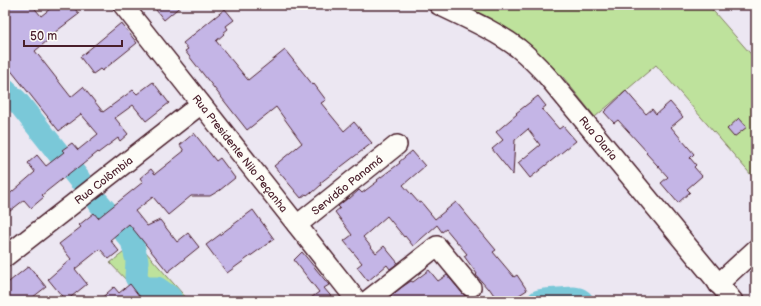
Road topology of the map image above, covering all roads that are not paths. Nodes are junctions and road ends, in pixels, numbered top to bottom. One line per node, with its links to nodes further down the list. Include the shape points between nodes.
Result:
1 (123, 5): 3 (street, Rua Presidente Nilo Peçanha)
2 (438, 5): 8 (street, Rua Olaria, via 501,37 534,63)
3 (202, 104): 5 (street, Rua Presidente Nilo Peçanha); 7 (street, Rua Colômbia)
4 (397, 145): 5 (street, Servidão Panamá)
5 (297, 225): 10 (street, Rua Presidente Nilo Peçanha)
6 (756, 249): 8 (street)
7 (5, 256)
8 (718, 284): 12 (street, Rua Olaria)
9 (471, 287): 11 (street, via 437,246)
10 (357, 301)
11 (367, 301)
12 (733, 301)

